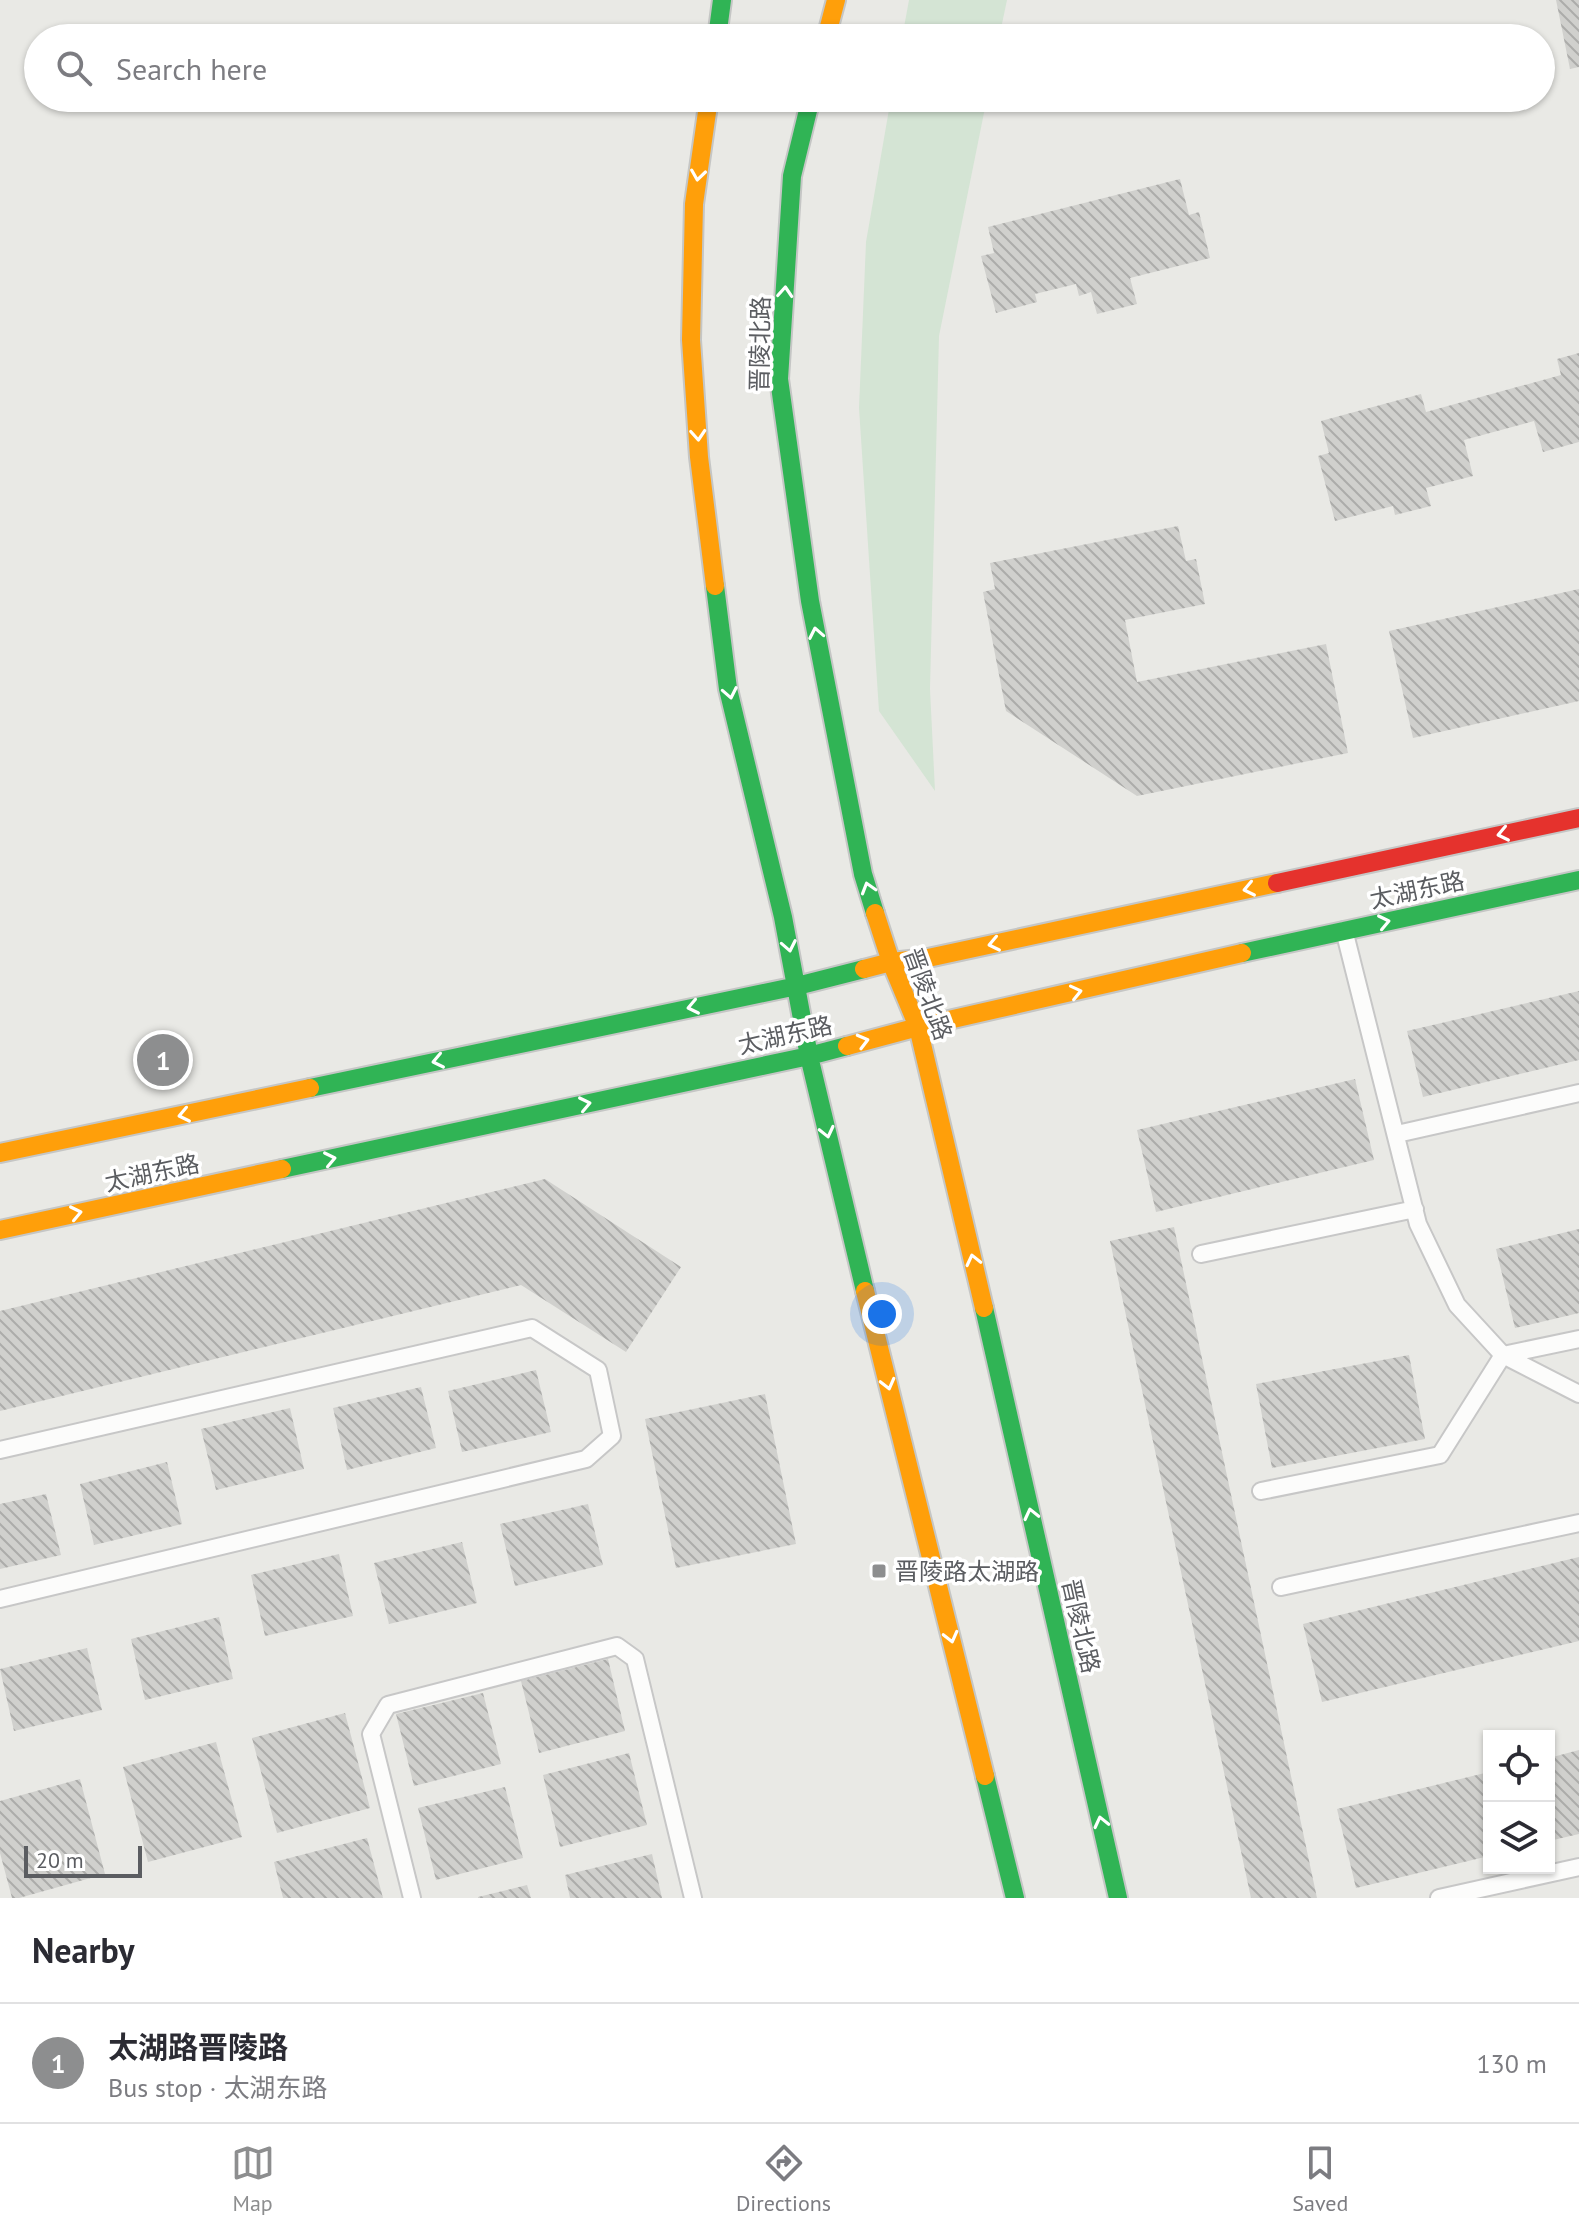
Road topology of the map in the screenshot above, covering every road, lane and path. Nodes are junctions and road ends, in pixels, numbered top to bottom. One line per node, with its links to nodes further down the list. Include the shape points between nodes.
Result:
1 (722, 0): 3 (main road)
2 (836, 0): 4 (main road)
3 (719, 24)
4 (830, 24)
5 (707, 112): 11 (main road, one-way to 11, via 694,204 691,340 699,457 728,689)
6 (808, 112): 10 (main road, 晋陵北路, one-way to 6, via 863,874 810,601 779,379 792,176)
7 (1579, 818): 10 (main road, 太湖东路, one-way to 10)
8 (1579, 880): 9 (main road, 太湖东路, one-way to 8)
9 (1344, 930): 12 (main road, 太湖东路, one-way to 9); 15 (lane)
10 (891, 962): 11 (main road, 太湖东路); 12 (main road, 晋陵北路)
11 (797, 986): 13 (main road); 16 (main road, 太湖东路, one-way to 16)
12 (918, 1027): 13 (main road, 太湖东路, one-way to 12); 32 (main road, 晋陵北路, one-way to 12)
13 (809, 1056): 18 (main road, 太湖东路, one-way to 13); 31 (main road, one-way to 31)
14 (1579, 1093): 15 (lane)
15 (1397, 1134): 17 (lane)
16 (0, 1153)
17 (1415, 1209): 19 (lane); 21 (lane, via 1457,1305)
18 (0, 1230)
19 (1201, 1254)
20 (1579, 1339): 21 (lane)
21 (1503, 1355): 22 (lane); 24 (lane, via 1440,1455)
22 (1579, 1394)
23 (0, 1450): 27 (lane, via 532,1328 598,1370 612,1436 586,1459)
24 (1261, 1491)
25 (1579, 1523): 26 (lane)
26 (1281, 1587)
27 (0, 1599)
28 (1579, 1867): 33 (lane)
29 (412, 1898): 30 (lane, via 371,1734 388,1705 617,1646 635,1659)
30 (693, 1898)
31 (1015, 1898)
32 (1118, 1898)
33 (1439, 1898)

